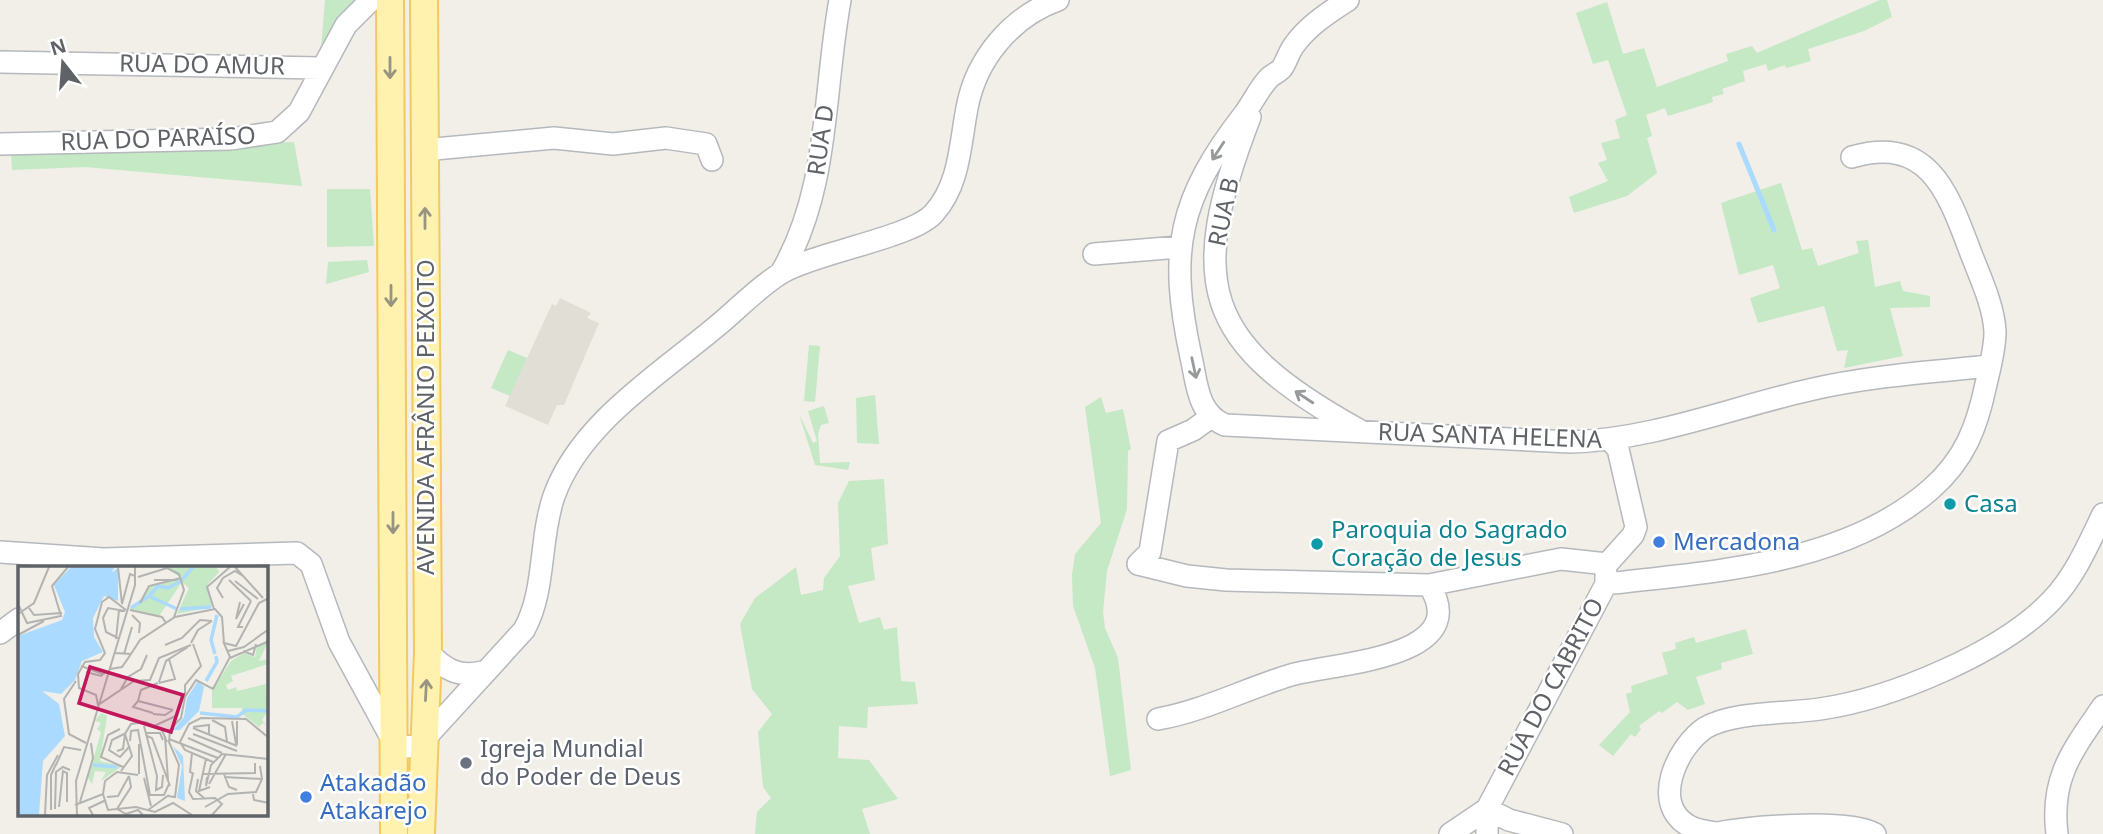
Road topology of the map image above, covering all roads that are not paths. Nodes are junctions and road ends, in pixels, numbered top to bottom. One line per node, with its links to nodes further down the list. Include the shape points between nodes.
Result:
1 (370, 0): 8 (street, RUA DO PARAÍSO, via 346,25)
2 (390, 0): 36 (main road, AVENIDA AFRÂNIO PEIXOTO, one-way to 36)
3 (424, 0): 11 (main road, AVENIDA AFRÂNIO PEIXOTO)
4 (840, 0): 18 (street, RUA D, via 815,187 802,232)
5 (1058, 0): 18 (street, via 1025,15 985,61 971,94 952,182 934,214 916,226)
6 (1348, 0): 9 (street, RUA B, via 1294,44 1281,69)
7 (0, 62): 8 (street, RUA DO AMUR)
8 (320, 68): 10 (street, RUA DO PARAÍSO, via 299,113 289,124 264,135)
9 (1258, 96): 14 (street, RUA B, one-way to 14, via 1207,167); 15 (street, RUA B)
10 (0, 144)
11 (424, 150): 13 (street, via 554,138 613,144 666,138 706,144); 31 (main road, AVENIDA AFRÂNIO PEIXOTO, one-way to 11)
12 (1852, 157): 19 (street, via 1876,150 1908,155 1933,176 1951,200 1992,314 1995,332)
13 (712, 160)
14 (1195, 195): 15 (street); 16 (street, RUA B)
15 (1222, 204): 21 (street, RUA B, one-way to 15, via 1287,387 1242,344 1230,325 1215,275 1213,244)
16 (1179, 247): 17 (street); 20 (street, RUA B, one-way to 20, via 1183,318 1202,406)
17 (1094, 254)
18 (781, 273): 32 (street, via 638,391 582,447 554,496 529,621)
19 (1990, 366): 22 (street, RUA SANTA HELENA, via 1811,389); 27 (street, via 1976,426 1962,456 1930,490 1873,527 1770,562)
20 (1211, 417): 21 (street, RUA SANTA HELENA, via 1224,425); 28 (street, via 1170,439 1165,449 1150,552 1138,564 1187,576 1282,583)
21 (1363, 432): 22 (street, RUA SANTA HELENA)
22 (1611, 441): 27 (street, RUA DO CABRITO, via 1618,449 1636,527)
23 (2103, 514): 43 (street, via 2080,560 2052,600 1978,653 1881,695 1816,710 1727,720 1699,733 1676,762 1670,794 1686,825)
24 (0, 552): 26 (street)
25 (128, 563): 26 (street); 36 (street, via 292,551 302,556 311,564 340,642)
26 (98, 564)
27 (1606, 574): 28 (street, via 1561,559); 37 (street, RUA DO CABRITO)
28 (1429, 585): 34 (street, via 1438,600 1439,615 1409,650 1294,674)
29 (18, 620): 30 (street)
30 (0, 633)
31 (428, 652): 32 (street, via 457,674); 35 (main road, AVENIDA AFRÂNIO PEIXOTO, one-way to 31)
32 (482, 672): 35 (street)
33 (2103, 706): 45 (street, via 2071,753 2057,785)
34 (1158, 719)
35 (424, 741): 36 (street, via 411,747); 39 (main road, AVENIDA AFRÂNIO PEIXOTO)
36 (394, 743): 38 (main road, AVENIDA AFRÂNIO PEIXOTO)
37 (1487, 808): 40 (street, RUA DO CABRITO); 41 (street, RUA DO CABRITO); 42 (street, via 1509,820)
38 (394, 834)
39 (421, 834)
40 (1450, 834)
41 (1487, 834)
42 (1562, 834)
43 (1713, 834): 44 (street, via 1832,825)
44 (1875, 834)
45 (2057, 834)

